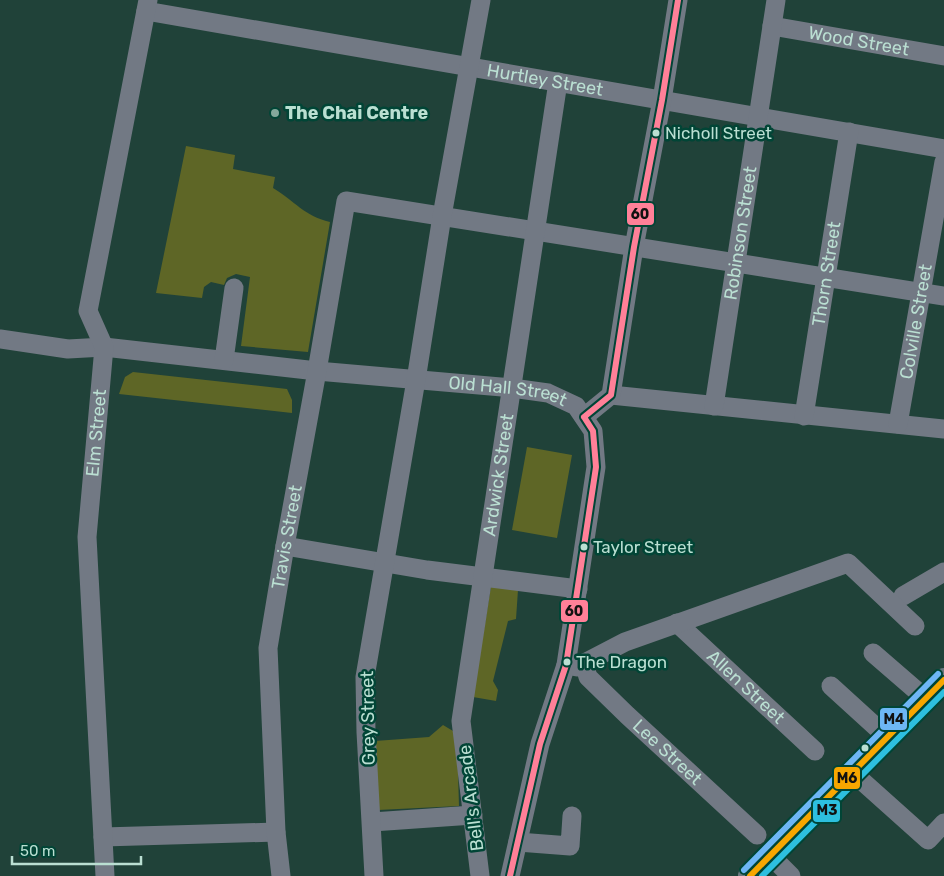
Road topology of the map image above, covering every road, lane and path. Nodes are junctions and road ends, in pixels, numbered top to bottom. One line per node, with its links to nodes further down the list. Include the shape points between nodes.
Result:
1 (481, 0): 7 (street, Grey Street)
2 (678, 0): 9 (street)
3 (776, 0): 5 (street, Robinson Street)
4 (147, 6): 7 (street, Hurtley Street); 23 (street, Elm Street, via 88,311)
5 (772, 26): 6 (street, Wood Street); 10 (street, Robinson Street)
6 (944, 56)
7 (470, 66): 8 (street, Hurtley Street); 14 (street, Grey Street)
8 (558, 82): 9 (street, Hurtley Street); 15 (street, Ardwick Street)
9 (662, 100): 10 (street, Hurtley Street); 16 (street)
10 (759, 116): 11 (street, Hurtley Street); 17 (street, Robinson Street)
11 (849, 132): 12 (street, Hurtley Street); 18 (street, Thorn Street)
12 (944, 149)
13 (944, 162): 20 (street, Colville Street)
14 (442, 216): 15 (street); 25 (street, Travis Street, via 346,201); 26 (street, Grey Street)
15 (535, 231): 16 (street); 27 (street, Ardwick Street)
16 (634, 247): 17 (street); 28 (street)
17 (736, 263): 18 (street); 29 (street, Robinson Street)
18 (826, 277): 20 (street); 30 (street, Thorn Street)
19 (234, 288): 24 (street)
20 (921, 293): 21 (street); 32 (street, Colville Street)
21 (944, 296)
22 (0, 339): 23 (street, Old Hall Street, via 68,348)
23 (104, 347): 24 (street, Old Hall Street); 57 (street, Elm Street, via 87,537)
24 (224, 360): 25 (street, Old Hall Street)
25 (317, 371): 26 (street, Old Hall Street); 34 (street, Travis Street)
26 (416, 380): 27 (street, Old Hall Street); 35 (street, Grey Street)
27 (512, 388): 31 (street, Old Hall Street, via 548,393 576,406); 37 (street, Ardwick Street)
28 (611, 395): 29 (street); 31 (street)
29 (714, 406): 30 (street)
30 (804, 416): 32 (street)
31 (584, 417): 38 (street, Old Hall Street, via 592,431 596,467)
32 (898, 424): 33 (street)
33 (944, 430)
34 (285, 546): 35 (street); 55 (street, Travis Street, via 268,648)
35 (384, 562): 37 (street); 53 (street, Grey Street, via 365,677)
36 (944, 572): 39 (street)
37 (483, 577): 38 (street); 47 (street, Ardwick Street)
38 (578, 589): 43 (street, Old Hall Street)
39 (903, 596)
40 (677, 624): 41 (street, via 848,563); 43 (street); 49 (street, Allen Street)
41 (915, 626)
42 (873, 654): 46 (street)
43 (575, 664): 56 (street, Lee Street); 58 (street, Old Hall Street, via 540,744)
44 (944, 680): 46 (main road)
45 (831, 686): 48 (street)
46 (926, 698): 48 (main road)
47 (461, 721): 51 (street, Bell's Arcade)
48 (887, 737): 50 (main road)
49 (815, 750)
50 (852, 772): 54 (street, via 928,840); 59 (main road)
51 (473, 815): 53 (street); 63 (street, Bell's Arcade)
52 (572, 816): 58 (street, via 570,846)
53 (372, 822): 62 (street, Grey Street)
54 (944, 823)
55 (276, 832): 57 (street); 61 (street, Travis Street)
56 (757, 835)
57 (103, 837): 60 (street, Elm Street)
58 (518, 842): 64 (street, Old Hall Street)
59 (770, 855): 65 (main road); 66 (street)
60 (105, 876)
61 (280, 876)
62 (374, 876)
63 (480, 876)
64 (510, 876)
65 (750, 876)
66 (792, 876)

